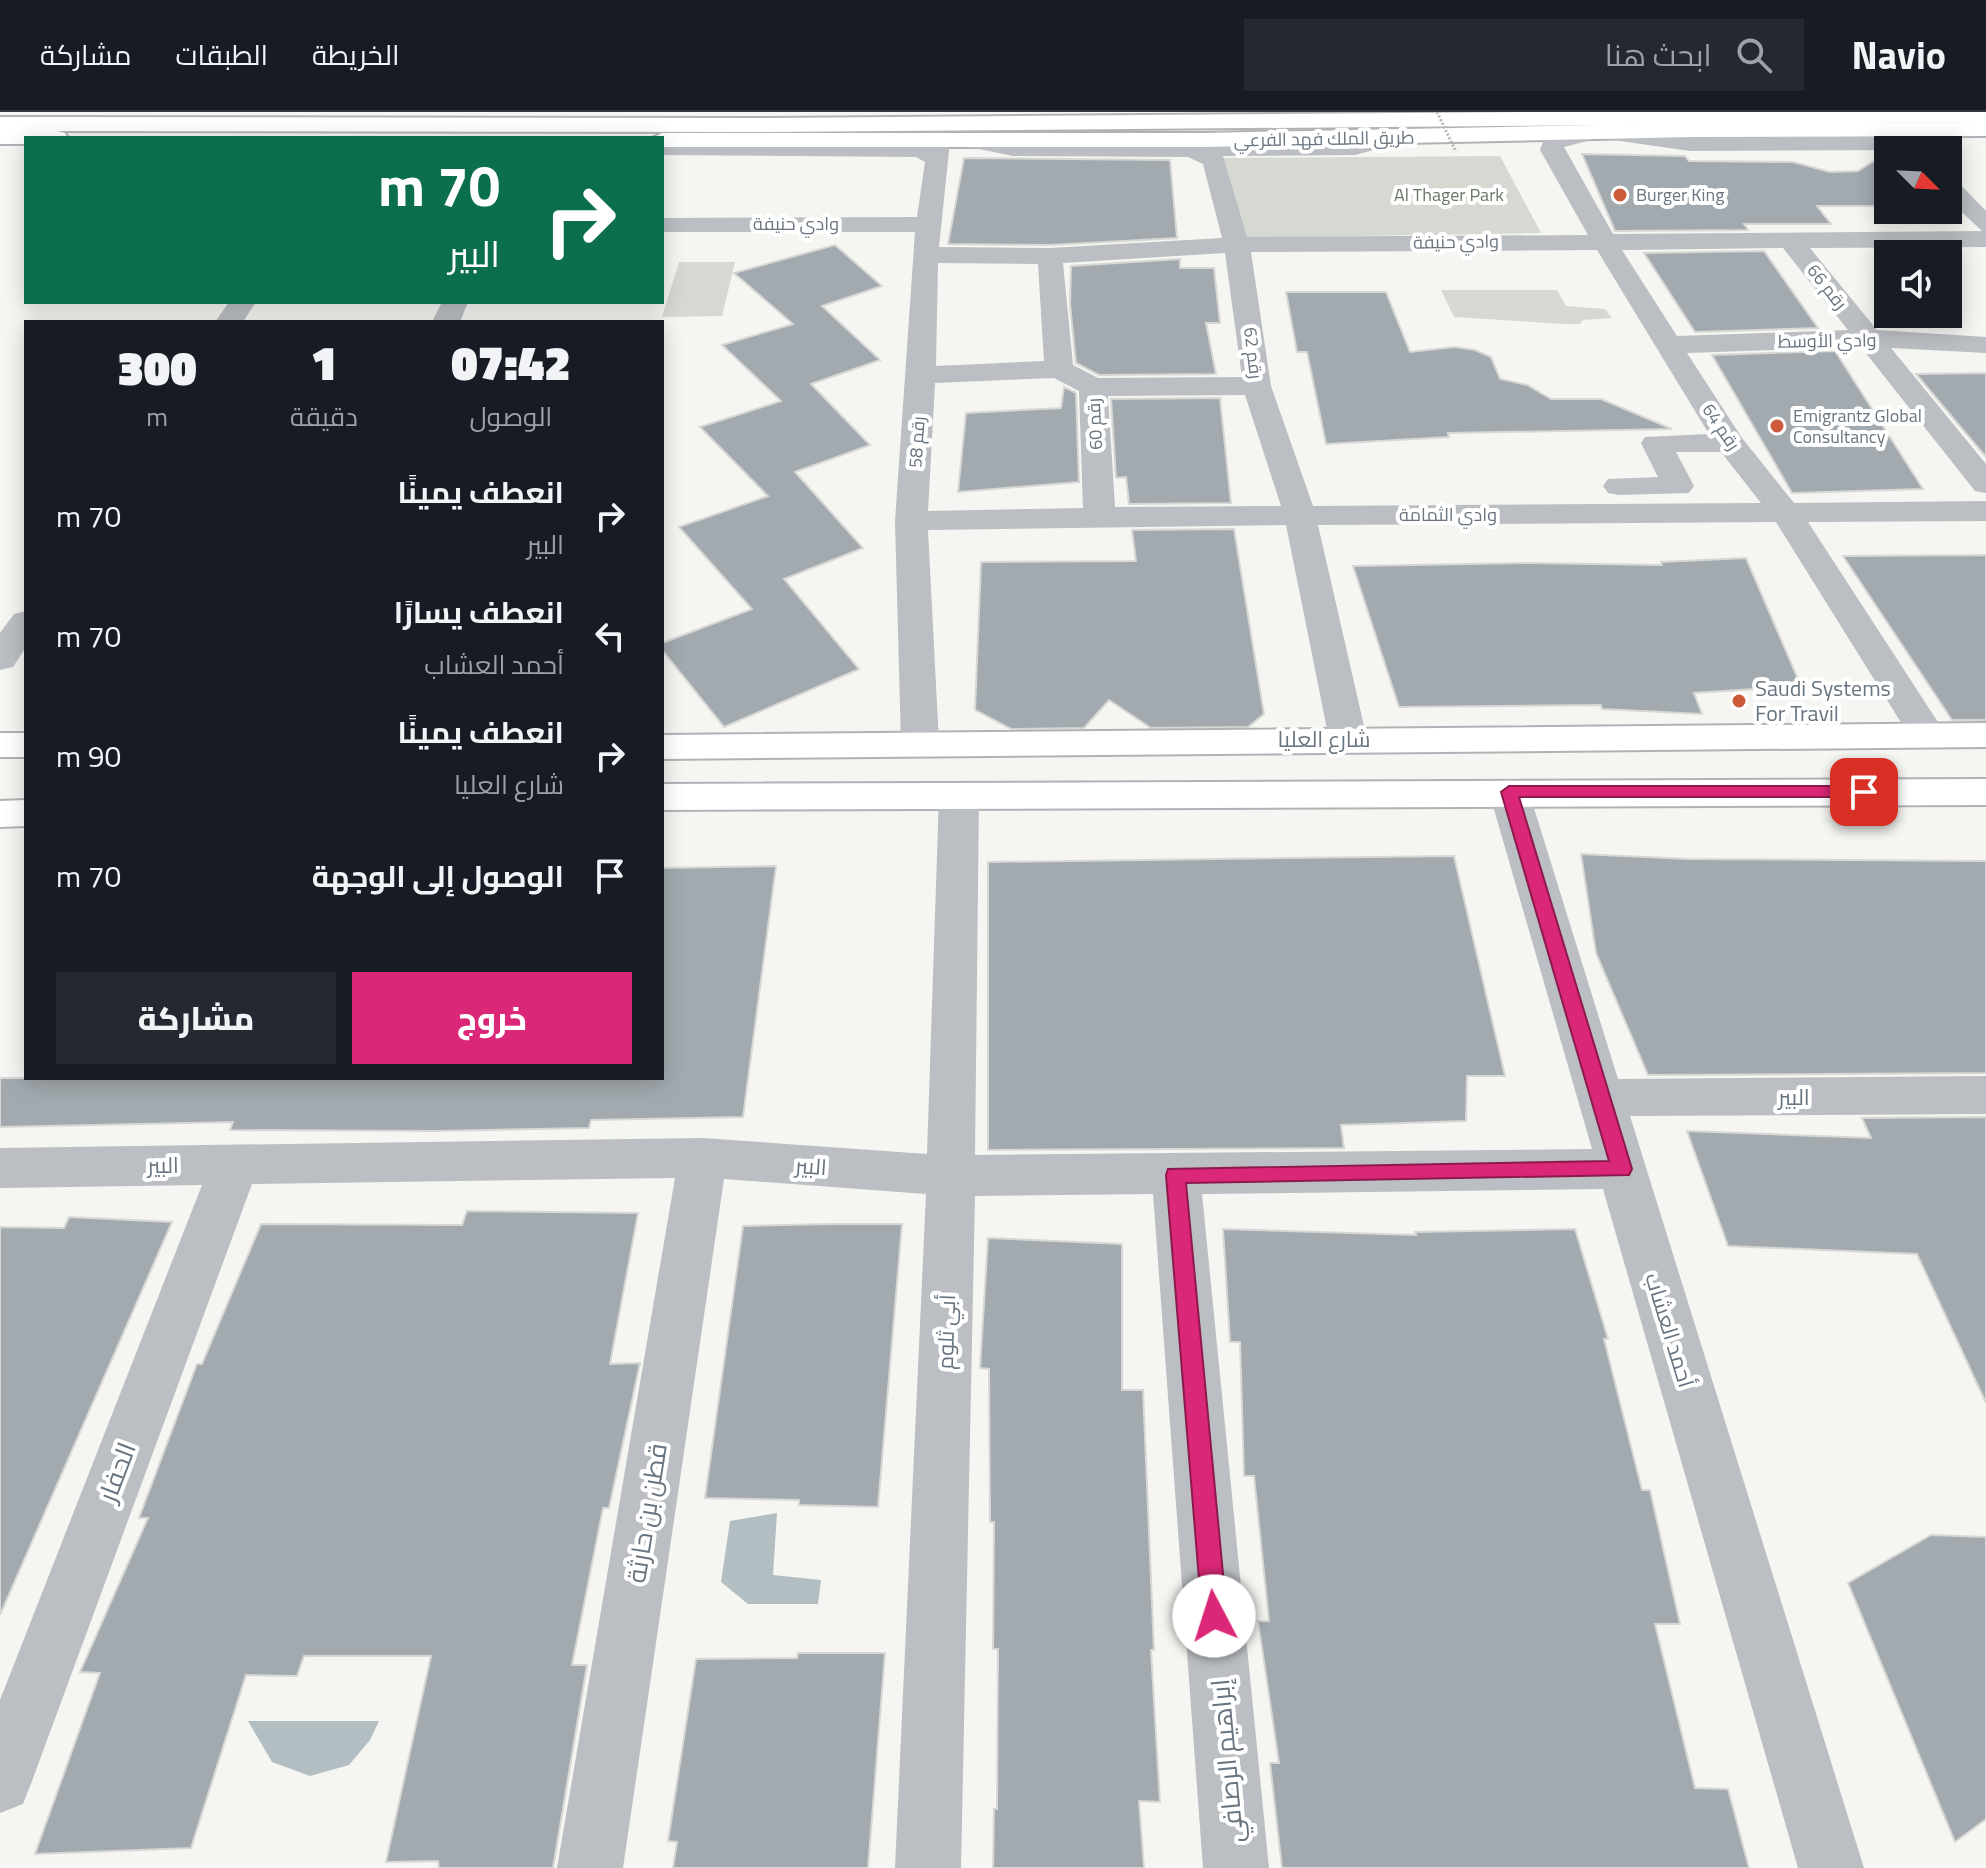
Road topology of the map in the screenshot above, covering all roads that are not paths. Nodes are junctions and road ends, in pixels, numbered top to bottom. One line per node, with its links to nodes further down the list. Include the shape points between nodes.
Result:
1 (1986, 115): 2 (main road)
2 (1133, 123): 3 (main road); 5 (main road)
3 (0, 124)
4 (1986, 129): 9 (main road)
5 (1693, 130): 6 (main road, طريق الملك فهد الفرعي); 7 (main road, طريق الملك فهد الفرعي)
6 (1863, 130): 8 (street)
7 (1599, 134): 10 (main road, طريق الملك فهد الفرعي); 16 (street, via 1690,144); 26 (street, رقم 64, via 1553,142 1552,150)
8 (1883, 136)
9 (1946, 136)
10 (1392, 138): 14 (main road, طريق الملك فهد الفرعي); 19 (street, via 1366,147 1206,150)
11 (24, 139): 12 (main road)
12 (0, 140): 15 (main road)
13 (664, 140): 18 (main road, طريق الملك فهد الفرعي)
14 (972, 141): 18 (main road, طريق الملك فهد الفرعي); 19 (street, via 1013,149 1192,150)
15 (24, 142)
16 (1874, 143)
17 (664, 148): 18 (street)
18 (938, 150): 21 (street, رقم 58)
19 (1214, 160): 29 (street, رقم 62)
20 (1962, 200): 23 (street)
21 (931, 224): 22 (street, وادي حنيفة); 27 (street, رقم 58)
22 (664, 225)
23 (1986, 225)
24 (1789, 239): 25 (street, وادي حنيفة); 26 (street, وادي حنيفة); 33 (street, رقم 66)
25 (1986, 239)
26 (1604, 240): 29 (street, وادي حنيفة); 30 (street, رقم 64)
27 (925, 255): 28 (street, وادي حنيفة); 37 (street, رقم 58)
28 (1050, 256): 29 (street, وادي حنيفة); 36 (street)
29 (1239, 258): 32 (street); 38 (street, رقم 62)
30 (1619, 266): 31 (street); 34 (street, رقم 64)
31 (1494, 268)
32 (1274, 271)
33 (1866, 338): 34 (street, وادي الأوسط); 35 (street, وادي الأوسط); 41 (street, رقم 66)
34 (1668, 345): 40 (street, رقم 64)
35 (1986, 345)
36 (1059, 369): 37 (street); 39 (street, رقم 60)
37 (921, 375): 46 (street, رقم 58)
38 (1257, 386): 39 (street); 42 (street, رقم 62)
39 (1093, 387): 45 (street, رقم 60)
40 (1730, 443): 42 (street, via 1656,443 1678,486); 44 (street, رقم 64)
41 (1986, 484)
42 (1294, 502): 44 (street, وادي الثمامة); 45 (street, وادي الثمامة); 51 (street, رقم 62)
43 (1986, 511): 44 (street, وادي الثمامة)
44 (1786, 513): 50 (street, رقم 64)
45 (1099, 517): 46 (street, وادي الثمامة)
46 (911, 521): 52 (street, رقم 58)
47 (24, 624): 48 (street)
48 (0, 659)
49 (1986, 735): 50 (main road, شارع العليا)
50 (1928, 736): 51 (main road, شارع العليا)
51 (1348, 739): 52 (main road, شارع العليا)
52 (920, 743): 55 (main road, شارع العليا)
53 (0, 745): 54 (main road)
54 (24, 745)
55 (664, 747)
56 (1509, 792): 57 (main road); 58 (main road); 63 (street, أحمد العشاب)
57 (1986, 792)
58 (959, 796): 59 (main road); 69 (street, أبي ثلوم)
59 (664, 797)
60 (24, 813): 61 (main road)
61 (0, 814)
62 (1986, 1095): 63 (street, البير)
63 (1601, 1098): 67 (street, أحمد العشاب)
64 (703, 1158): 65 (street, البير); 69 (street, البير); 71 (street, قطن بن حارثة)
65 (235, 1164): 66 (street, البير); 70 (street, الحفار)
66 (0, 1168)
67 (1622, 1169): 68 (street, البير); 74 (street, أحمد العشاب)
68 (1176, 1175): 69 (street, البير); 73 (street, إبراهيم الرصافي)
69 (951, 1176): 72 (street, أبي ثلوم)
70 (0, 1781)
71 (590, 1868)
72 (928, 1868)
73 (1236, 1868)
74 (1831, 1868)

